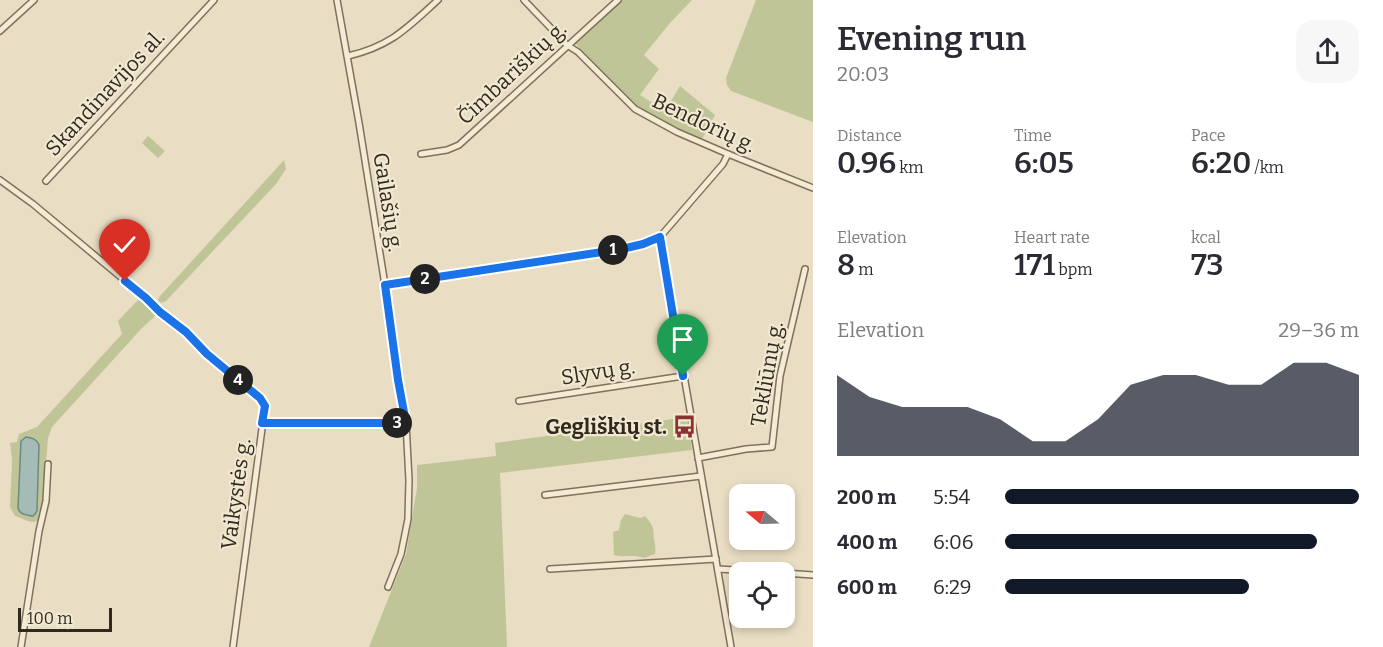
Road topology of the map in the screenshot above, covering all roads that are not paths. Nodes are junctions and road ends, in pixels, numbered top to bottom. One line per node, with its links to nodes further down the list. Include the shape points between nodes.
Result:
1 (34, 0): 7 (street)
2 (214, 0): 13 (street, Skandinavijos al.)
3 (337, 0): 9 (street, Gailašių g.)
4 (438, 0): 9 (street, via 390,41)
5 (524, 0): 8 (street, Bendorių g.)
6 (618, 0): 8 (street, Čimbariškių g.)
7 (0, 31)
8 (567, 45): 10 (street, Čimbariškių g., via 459,144); 11 (street, Bendorių g., via 635,109)
9 (348, 56): 17 (street, Gailašių g.)
10 (421, 154)
11 (728, 154): 14 (street, Bendorių g.); 15 (street)
12 (0, 180): 20 (street, Vaikystės g., via 146,298 260,398 265,406)
13 (46, 181)
14 (813, 188)
15 (660, 237): 17 (street, via 622,249); 18 (street)
16 (805, 269): 22 (street, Tekliūnų g., via 780,376 772,447)
17 (385, 285): 21 (street, Gailašių g.)
18 (683, 376): 19 (street, Slyvų g.); 22 (street)
19 (519, 401)
20 (262, 423): 21 (street); 34 (street, Vaikystės g.)
21 (406, 423): 32 (street, Gailašių g., via 408,519)
22 (698, 458): 24 (street)
23 (48, 464): 33 (street, via 46,501)
24 (701, 476): 25 (street); 26 (street)
25 (545, 495)
26 (716, 559): 27 (street); 28 (street)
27 (550, 569)
28 (718, 569): 29 (street); 35 (street)
29 (729, 570)
30 (795, 574): 31 (street)
31 (813, 575)
32 (388, 587)
33 (21, 647)
34 (233, 647)
35 (731, 647)

